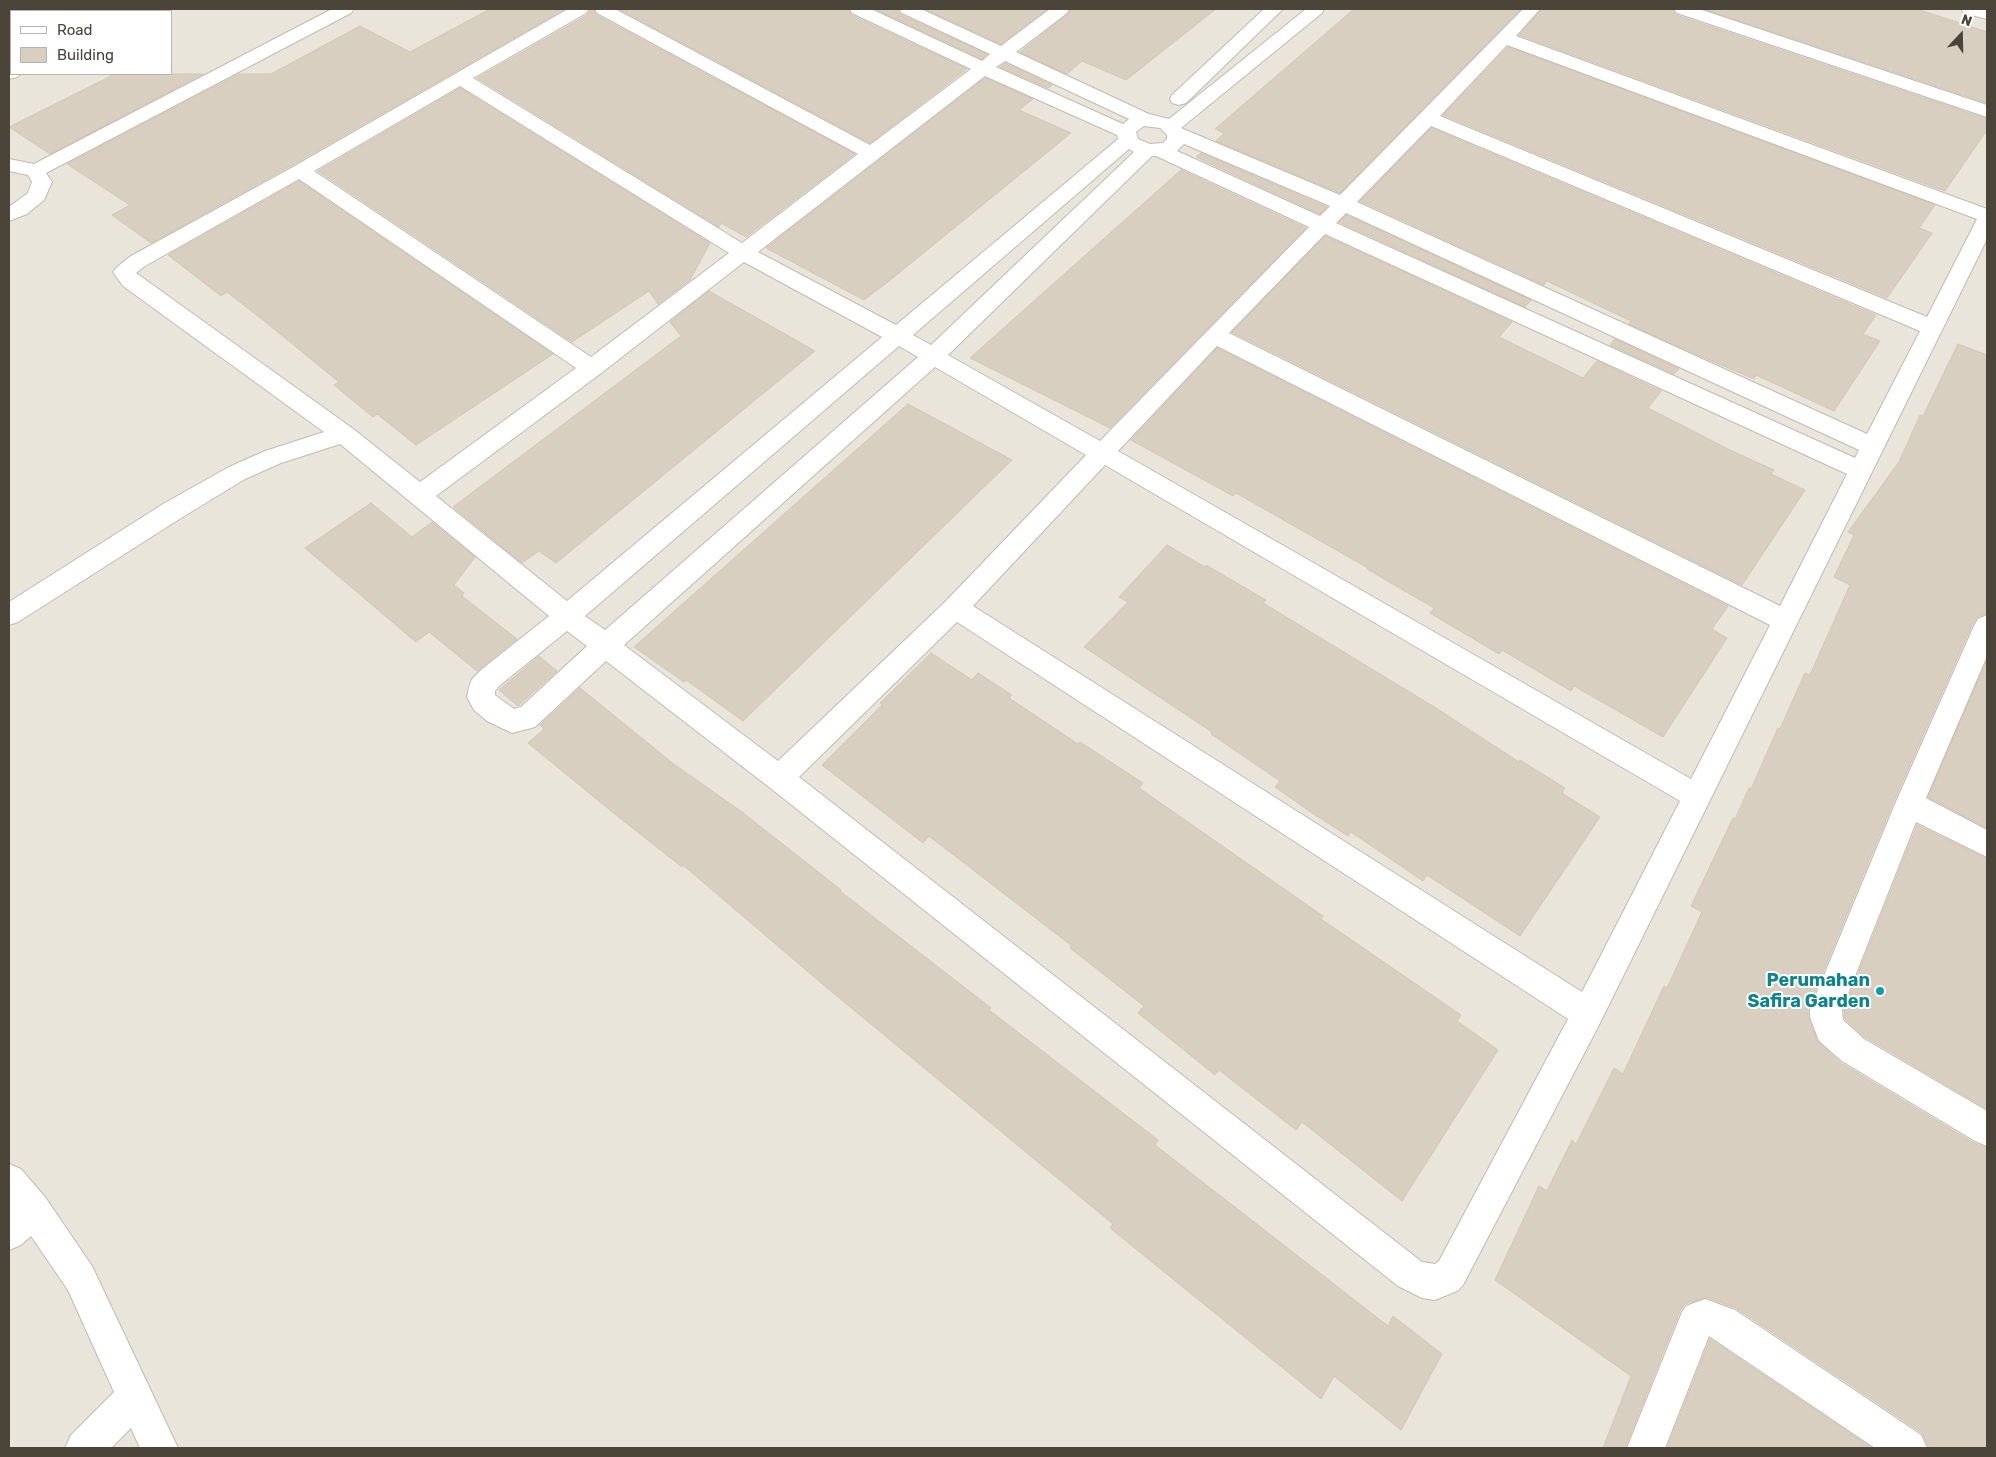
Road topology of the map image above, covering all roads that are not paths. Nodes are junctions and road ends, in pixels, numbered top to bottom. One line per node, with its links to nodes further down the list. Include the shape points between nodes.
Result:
1 (345, 9): 23 (street)
2 (580, 9): 16 (street)
3 (603, 9): 21 (street)
4 (908, 9): 14 (street)
5 (1061, 9): 14 (street)
6 (1274, 9): 19 (street)
7 (1316, 9): 19 (street)
8 (1532, 9): 13 (street)
9 (1683, 9): 17 (street)
10 (1970, 9): 12 (street)
11 (867, 10): 15 (street)
12 (1987, 14)
13 (1504, 38): 18 (street); 27 (street)
14 (1004, 52): 15 (street); 19 (street)
15 (983, 68): 20 (street); 21 (street)
16 (460, 78): 24 (street); 29 (street)
17 (1987, 111)
18 (1428, 118): 25 (street); 30 (street)
19 (1163, 125): 20 (street, via 1133,124); 20 (street, via 1178,138 1174,144); 25 (street)
20 (1140, 143): 28 (street); 31 (street); 33 (street)
21 (870, 153): 29 (street)
22 (9, 165): 23 (street)
23 (36, 171): 26 (street, via 42,182 37,196)
24 (300, 171): 34 (street); 35 (street, via 124,272 130,281)
25 (1344, 204): 28 (street); 36 (street)
26 (9, 215)
27 (1987, 217): 30 (street)
28 (1324, 224): 32 (street); 38 (street)
29 (742, 252): 31 (street); 34 (street)
30 (1932, 328): 36 (street)
31 (896, 335): 33 (street); 42 (street)
32 (1214, 335): 37 (street); 43 (street)
33 (932, 357): 37 (street); 45 (street)
34 (592, 368): 39 (street)
35 (344, 434): 39 (street); 41 (street, via 236,473)
36 (1873, 446): 38 (street)
37 (1102, 453): 40 (street); 47 (street)
38 (1861, 471): 43 (street)
39 (420, 495): 42 (street)
40 (955, 608): 46 (street); 50 (street)
41 (9, 615)
42 (567, 616): 45 (street); 45 (street, via 485,683 481,697 488,707 512,720 525,719)
43 (1786, 621): 47 (street)
44 (1987, 626): 48 (street)
45 (606, 646): 46 (street)
46 (778, 778): 50 (street, via 1402,1268 1422,1280 1435,1282 1445,1279 1451,1272)
47 (1698, 798): 50 (street)
48 (1909, 804): 49 (street); 51 (street, via 1826,1009 1826,1017 1830,1030 1853,1050)
49 (1987, 844)
50 (1588, 1014)
51 (1987, 1129)
52 (9, 1181): 53 (street)
53 (21, 1221): 54 (street, via 80,1278)
54 (136, 1397): 55 (street); 56 (street)
55 (84, 1448)
56 (159, 1448)
57 (1646, 1448): 58 (street, via 1694,1325 1705,1317 1722,1323)
58 (1908, 1448)

